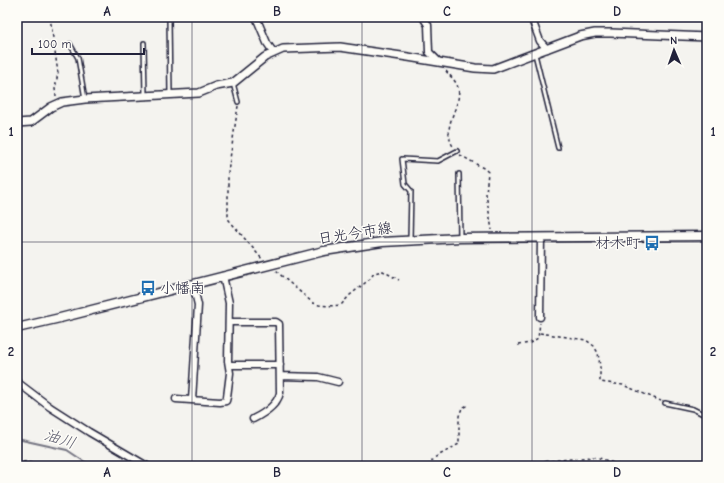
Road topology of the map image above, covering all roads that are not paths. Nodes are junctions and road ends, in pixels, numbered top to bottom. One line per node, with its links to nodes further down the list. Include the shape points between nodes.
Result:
1 (169, 17): 13 (lane)
2 (256, 17): 9 (street)
3 (423, 17): 11 (street, via 428,25 430,52)
4 (532, 17): 8 (street, via 540,41)
5 (707, 37): 8 (street, via 595,33)
6 (144, 43): 14 (lane)
7 (70, 44): 15 (lane, via 78,58)
8 (547, 49): 10 (street)
9 (274, 53): 11 (street, via 283,48 340,47); 12 (street, via 265,57)
10 (535, 54): 11 (street, via 493,69); 18 (lane)
11 (439, 62)
12 (233, 83): 13 (street, via 199,93); 16 (lane)
13 (170, 95): 14 (street)
14 (145, 96): 15 (street)
15 (85, 99): 17 (street, via 58,104 31,122)
16 (238, 102)
17 (17, 123)
18 (558, 148)
19 (457, 151): 24 (lane, via 438,161 402,159 405,184 411,191)
20 (459, 174): 23 (lane)
21 (707, 236): 22 (main road, 日光今市線)
22 (541, 237): 23 (main road, 日光今市線); 27 (street)
23 (460, 238): 24 (main road, 日光今市線)
24 (410, 240): 25 (main road, 日光今市線, via 331,250)
25 (223, 276): 26 (main road, 日光今市線); 28 (street, via 229,303)
26 (193, 284): 29 (main road, 日光今市線); 36 (street, via 198,305)
27 (540, 317)
28 (229, 322): 30 (street); 31 (street, via 279,324)
29 (17, 328)
30 (229, 365): 31 (street); 36 (street, via 226,401)
31 (280, 365): 32 (street)
32 (280, 376): 34 (street, via 318,377); 39 (street, via 278,399)
33 (17, 382): 40 (street, via 50,407)
34 (338, 382)
35 (176, 399): 36 (street)
36 (192, 400)
37 (665, 403): 38 (lane, via 693,409)
38 (707, 416)
39 (253, 419)
40 (147, 466)

